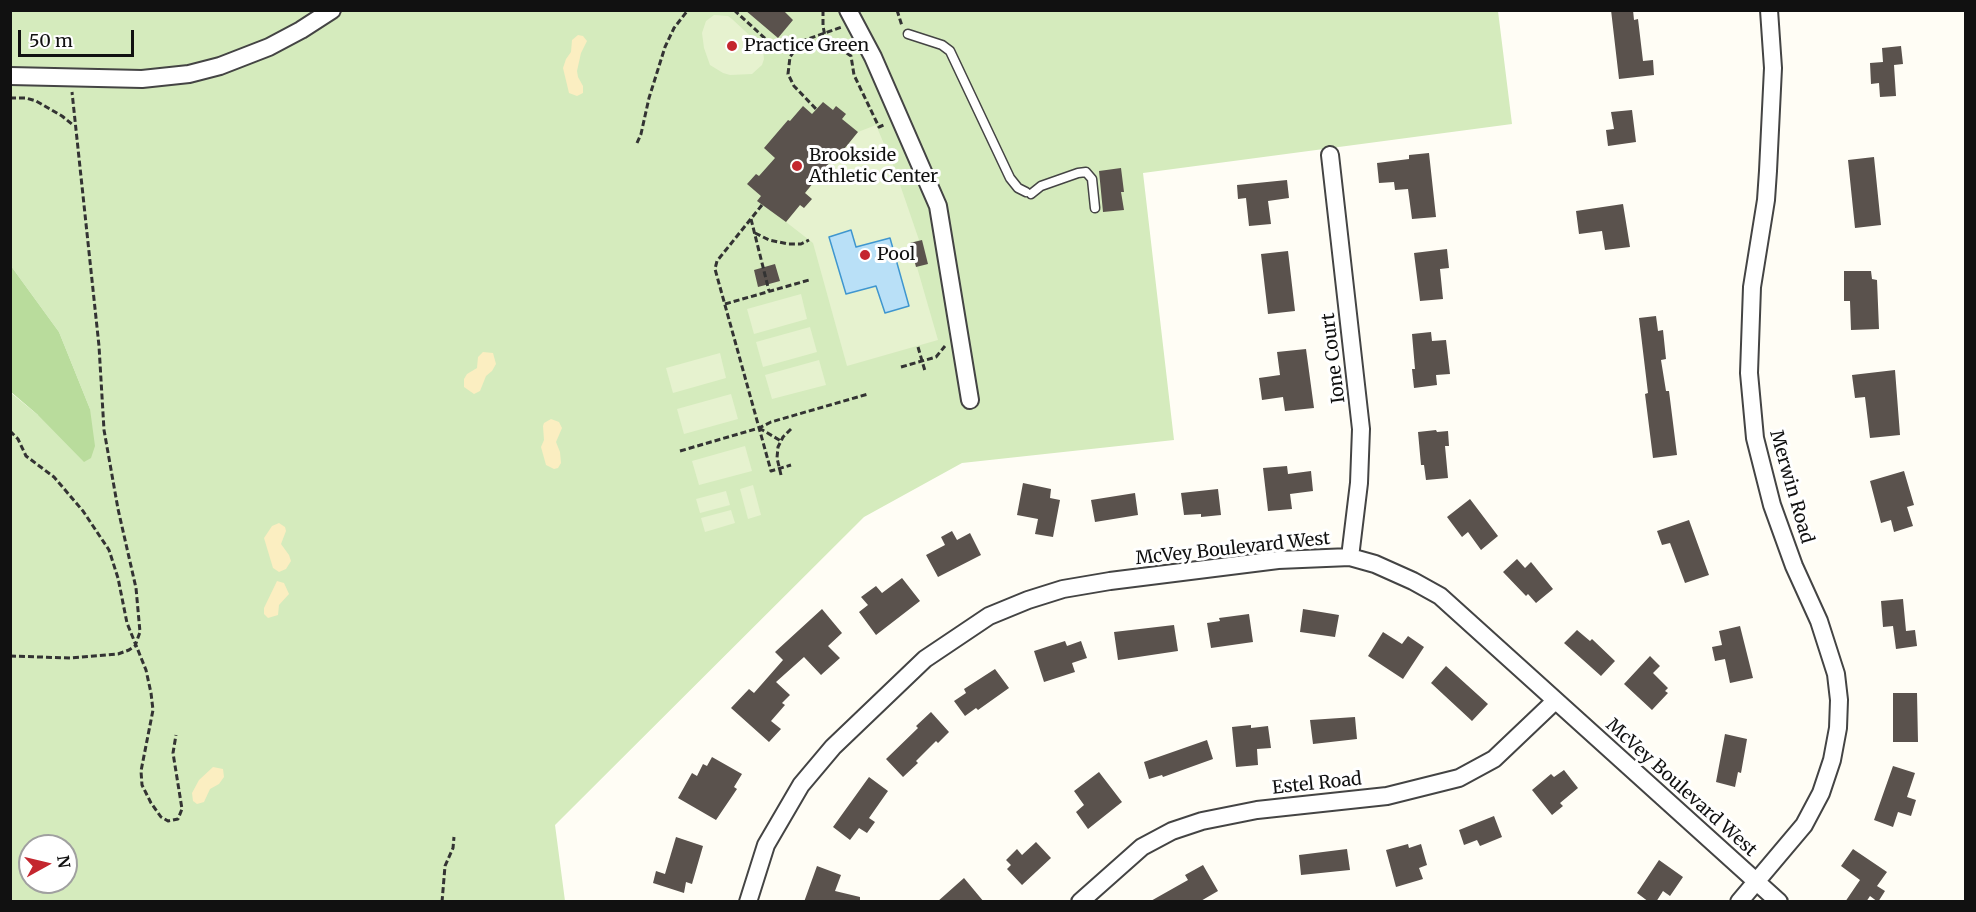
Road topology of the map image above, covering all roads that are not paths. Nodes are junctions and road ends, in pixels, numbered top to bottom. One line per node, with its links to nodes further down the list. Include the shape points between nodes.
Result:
1 (332, 10): 5 (street, via 269,47 196,73 153,79)
2 (1769, 10): 11 (street, Merwin Road, via 1773,68 1768,171 1752,286 1749,372 1755,438 1772,505 1836,674 1839,700 1832,760 1821,793 1804,825)
3 (851, 16): 8 (street, via 934,192)
4 (908, 34): 7 (lane, via 950,51 1018,188 1028,193 1086,172 1092,178)
5 (10, 76)
6 (1330, 155): 9 (street, Ione Court, via 1361,429)
7 (1095, 208)
8 (970, 400)
9 (1350, 557): 10 (street, McVey Boulevard West, via 1375,564 1440,596); 13 (street, McVey Boulevard West, via 1278,560 1110,581 1036,597 989,616 925,659 833,747 801,785 766,845)
10 (1555, 701): 11 (street, McVey Boulevard West); 12 (street, Estel Road, via 1494,759 1459,778 1387,796 1202,820 1142,847)
11 (1757, 881): 14 (street, Merwin Road); 15 (street, McVey Boulevard West)
12 (1087, 900)
13 (748, 902)
14 (1739, 902)
15 (1779, 902)

